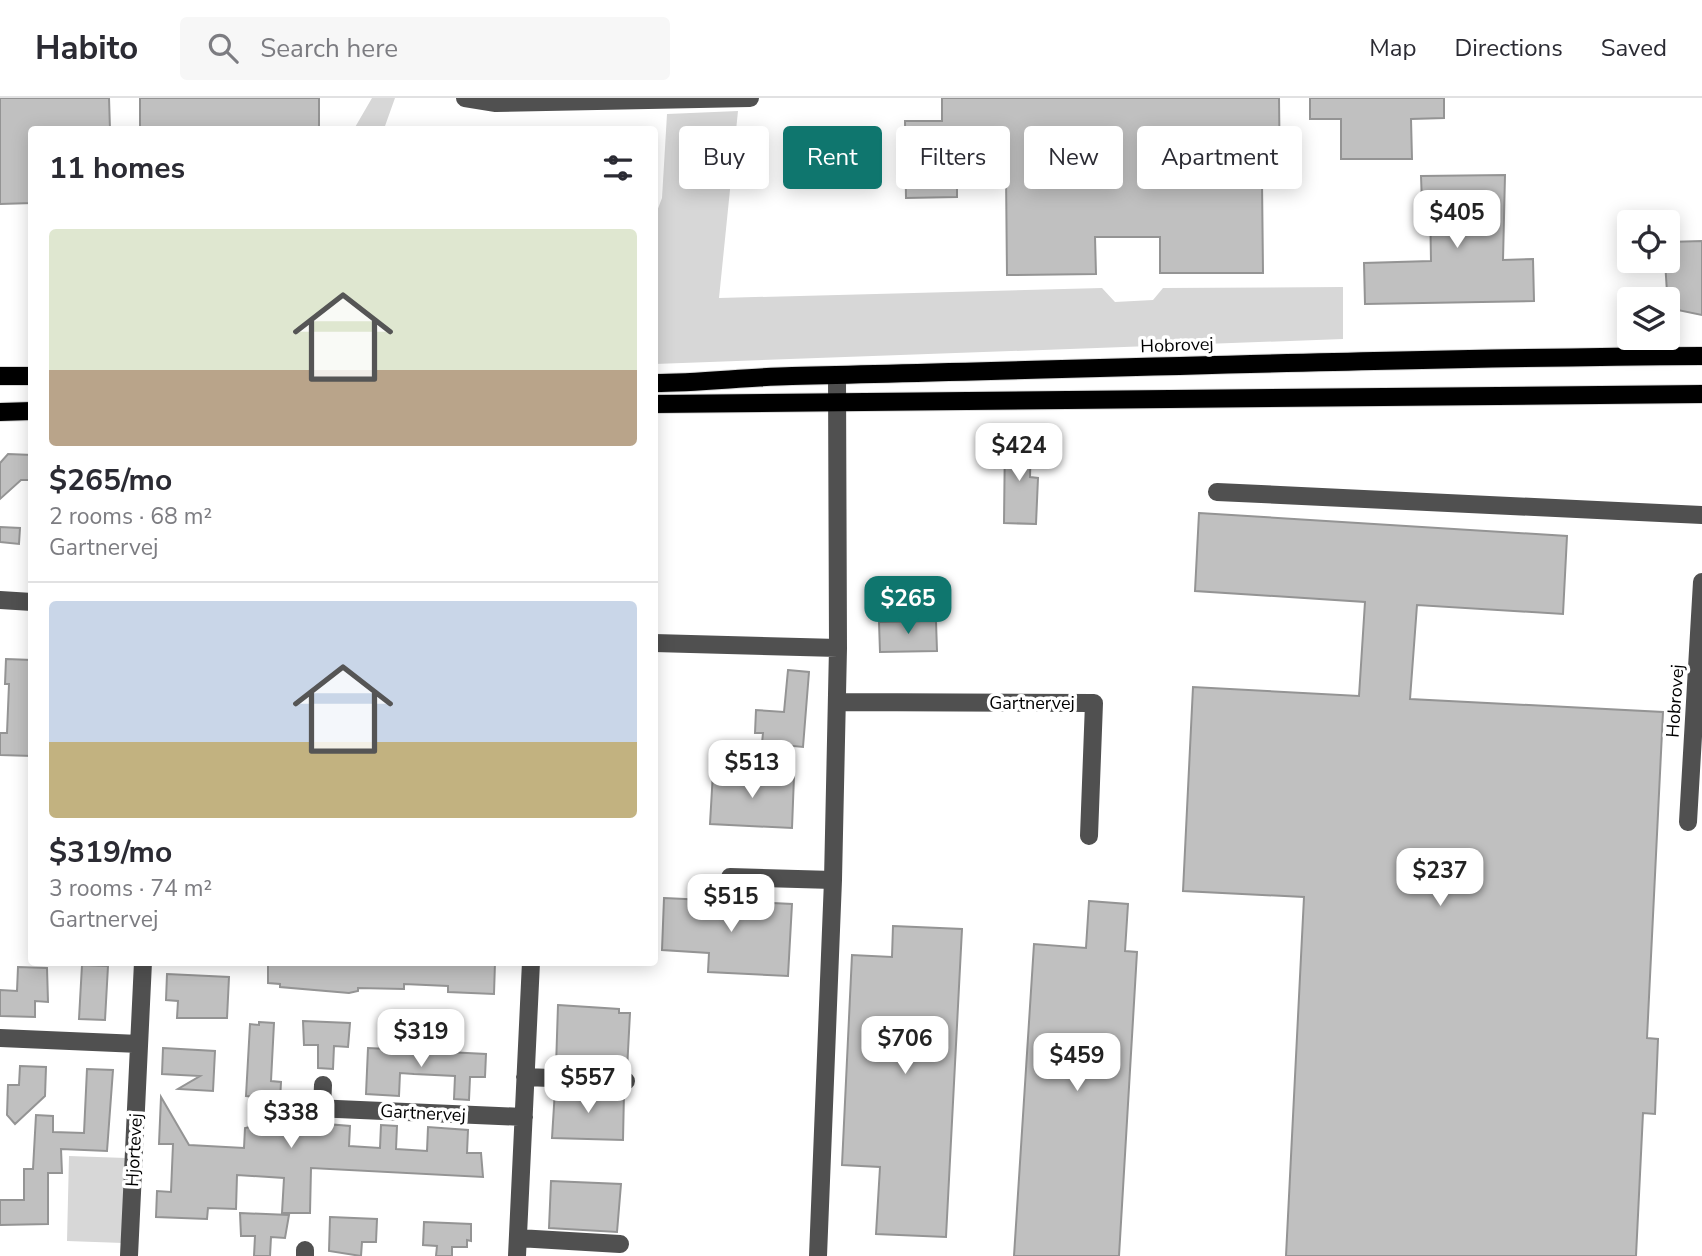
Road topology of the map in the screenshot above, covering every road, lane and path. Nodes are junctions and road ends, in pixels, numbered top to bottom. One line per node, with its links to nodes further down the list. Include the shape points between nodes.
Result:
1 (466, 98): 2 (street, via 496,103)
2 (750, 98)
3 (1702, 356): 4 (main road, Hobrovej, via 1345,360)
4 (837, 375): 7 (main road, Hobrovej); 9 (street)
5 (0, 376): 6 (main road)
6 (28, 376)
7 (658, 383)
8 (1702, 394): 9 (main road)
9 (836, 402): 10 (main road); 19 (street)
10 (658, 404)
11 (28, 411): 12 (main road)
12 (0, 412)
13 (1217, 492): 14 (street, via 1602,521)
14 (1702, 515)
15 (1702, 582): 21 (street, Hobrovej)
16 (0, 600): 17 (street)
17 (28, 602)
18 (658, 643): 19 (street)
19 (838, 648): 20 (street)
20 (837, 702): 22 (street, Gartnervej, via 1094,703); 24 (street)
21 (1688, 822)
22 (1088, 836)
23 (730, 877): 24 (street)
24 (833, 880): 39 (street)
25 (143, 966): 28 (street, Hjortevej)
26 (531, 966): 29 (street)
27 (0, 1038): 28 (street)
28 (139, 1044): 37 (street, Hjortevej)
29 (525, 1077): 30 (street); 34 (street)
30 (626, 1082)
31 (323, 1085): 33 (street)
32 (291, 1107): 33 (street, Gartnervej)
33 (322, 1108): 34 (street, Gartnervej)
34 (524, 1117): 35 (street)
35 (518, 1238): 36 (street); 38 (street)
36 (620, 1244)
37 (129, 1256)
38 (517, 1256)
39 (818, 1256)

